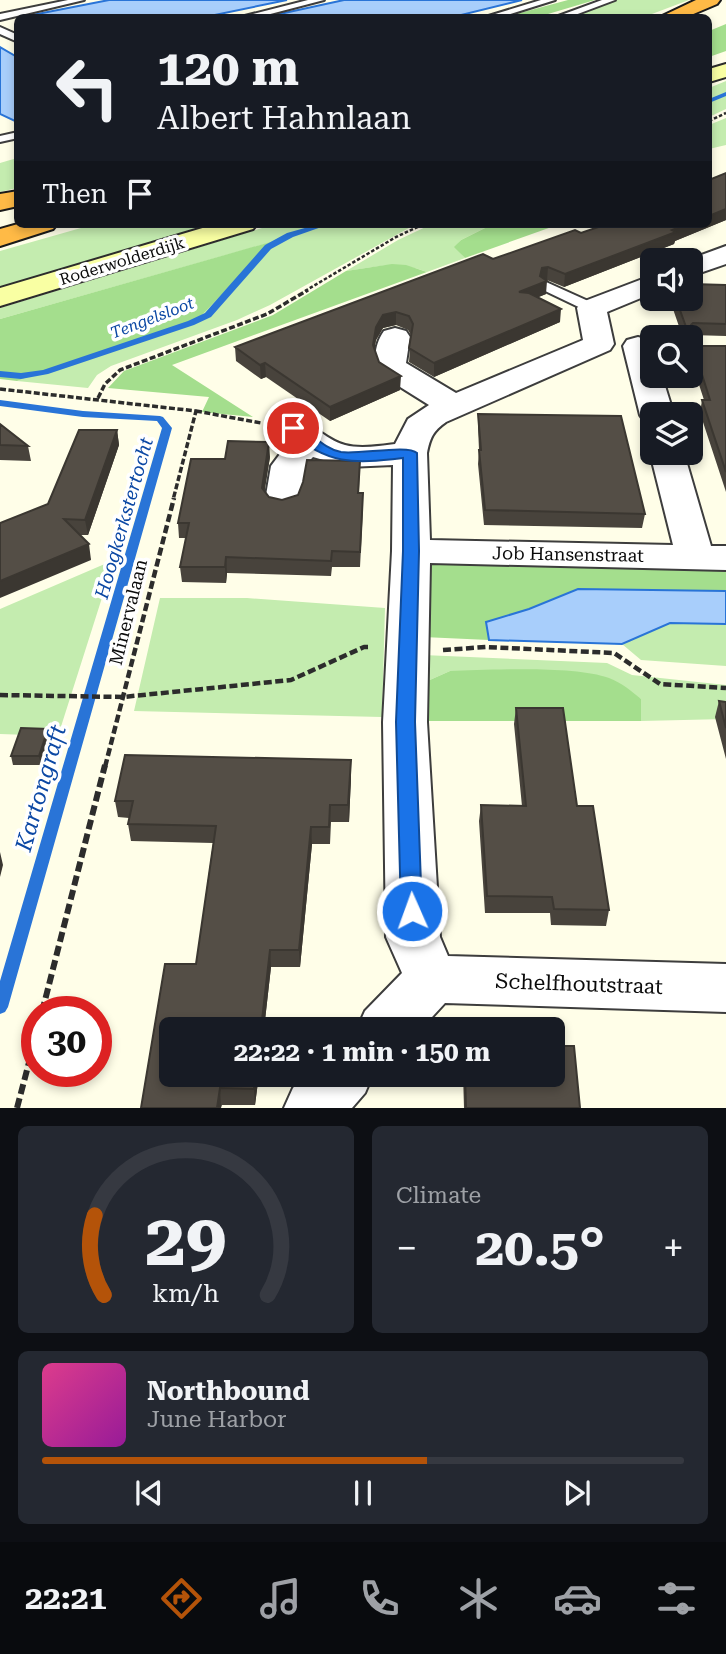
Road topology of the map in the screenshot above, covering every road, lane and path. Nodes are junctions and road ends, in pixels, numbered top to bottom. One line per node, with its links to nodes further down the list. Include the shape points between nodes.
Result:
1 (80, 0): 6 (lane)
2 (320, 0): 7 (lane)
3 (551, 0): 8 (lane)
4 (611, 0): 9 (lane)
5 (711, 0): 10 (highway)
6 (14, 14)
7 (259, 14)
8 (500, 14)
9 (569, 14)
10 (677, 14)
11 (31, 228): 14 (highway)
12 (231, 228): 19 (street, Roderwolderdijk)
13 (415, 228): 25 (path, via 267,314 120,370)
14 (0, 238)
15 (726, 254): 16 (street)
16 (703, 263)
17 (546, 286): 20 (lane)
18 (640, 288): 20 (street)
19 (0, 297)
20 (592, 307): 22 (street)
21 (395, 337): 26 (street, via 392,368)
22 (599, 344): 23 (street); 26 (street)
23 (640, 346)
24 (0, 389): 25 (path)
25 (98, 398): 27 (path)
26 (454, 407): 29 (street, via 421,423)
27 (196, 411): 28 (path); 37 (path, Minervalaan)
28 (302, 436): 29 (street, via 337,456); 31 (street, via 291,456)
29 (410, 453): 32 (street)
30 (672, 465): 33 (street)
31 (283, 501)
32 (411, 551): 33 (street, Job Hansenstraat); 34 (street)
33 (711, 557)
34 (408, 648): 35 (path, via 614,653 660,684); 37 (path, via 364,647 291,680); 38 (street, via 405,722 412,937)
35 (726, 688)
36 (0, 695): 37 (path)
37 (119, 696): 40 (path, Minervalaan)
38 (432, 979): 39 (street, Schelfhoutstraat); 41 (street)
39 (726, 988)
40 (46, 996)
41 (396, 1017)
42 (23, 1087): 44 (path)
43 (333, 1087): 45 (street)
44 (17, 1108)
45 (314, 1108)

